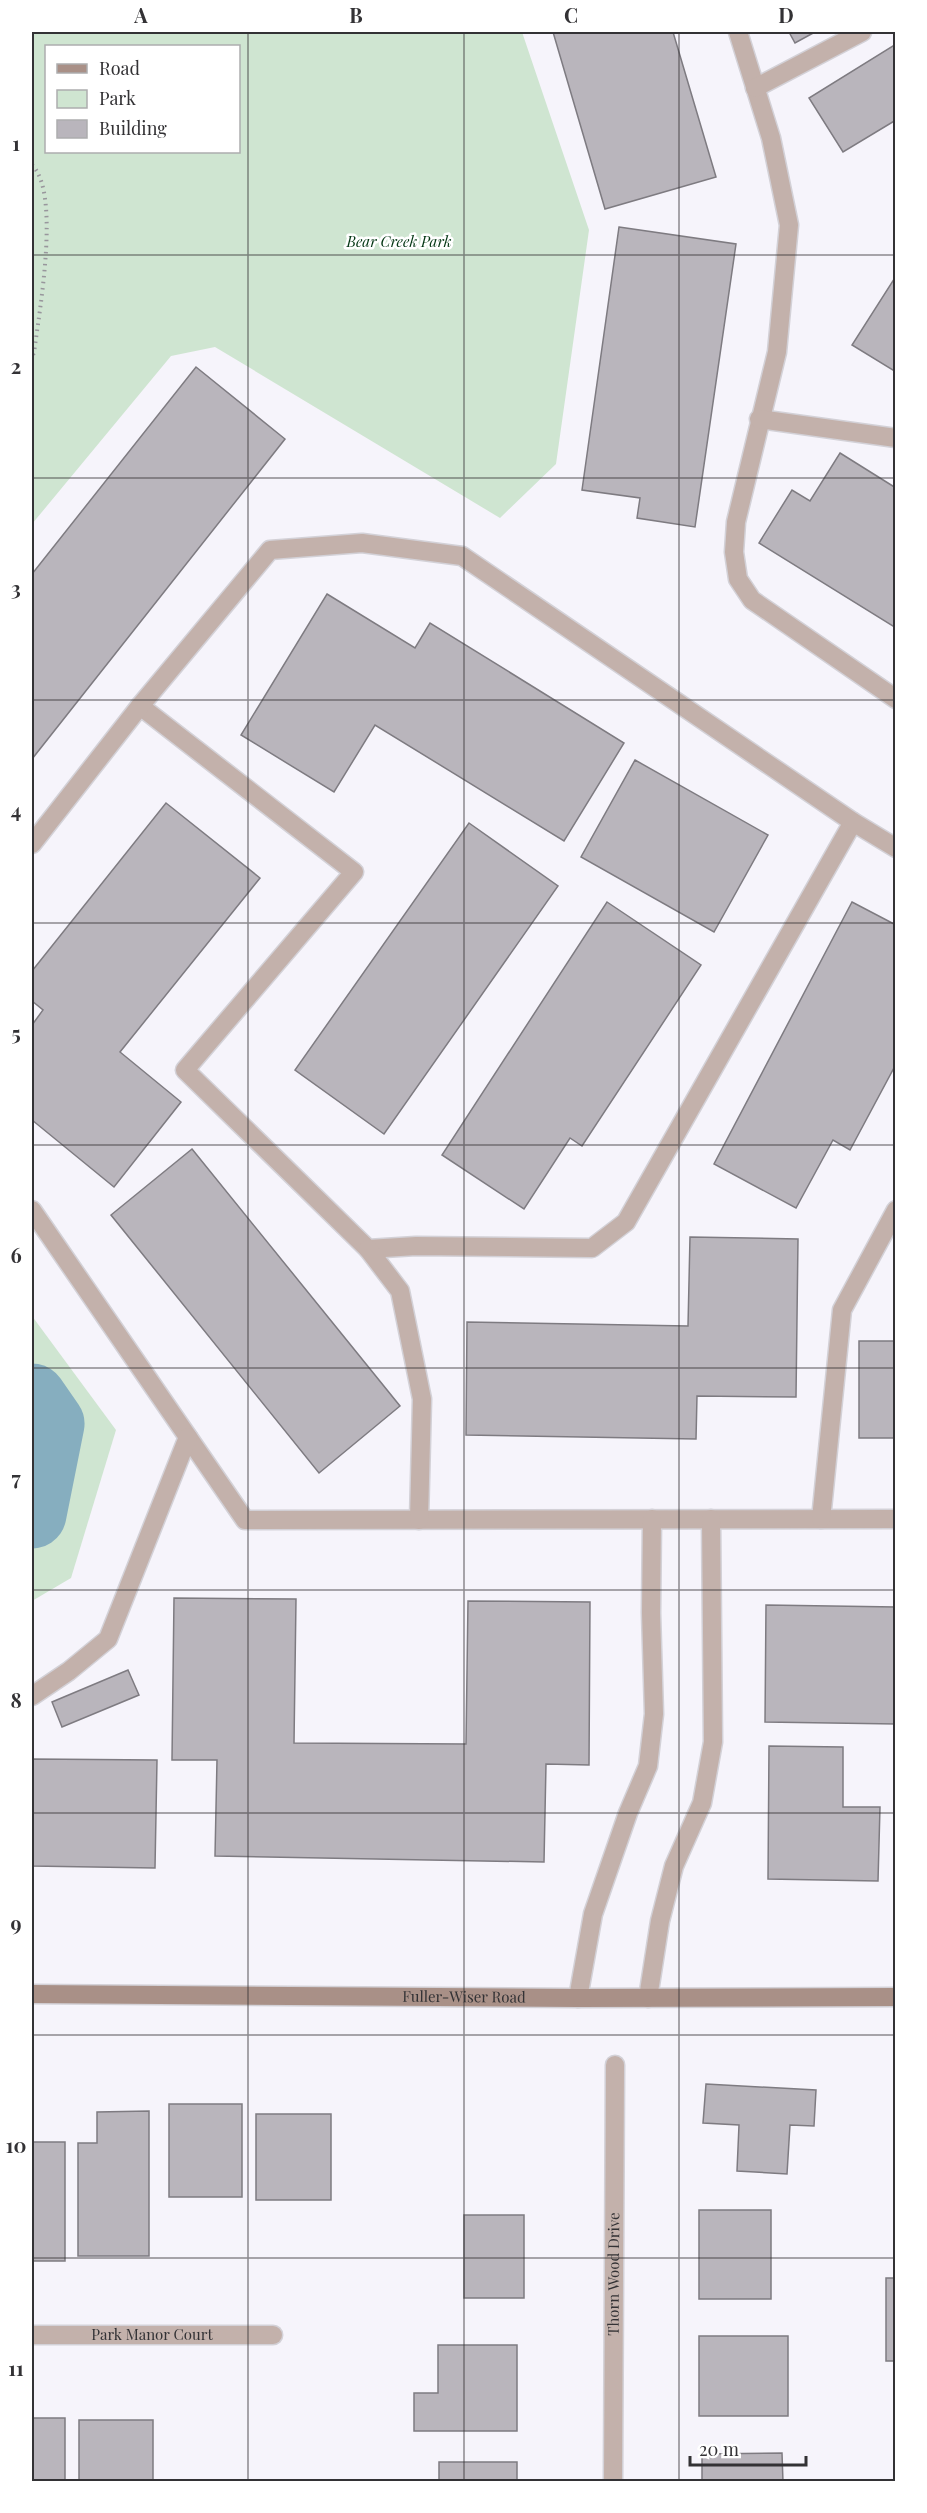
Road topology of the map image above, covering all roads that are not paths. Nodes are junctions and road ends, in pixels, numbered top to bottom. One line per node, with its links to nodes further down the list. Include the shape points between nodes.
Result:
1 (738, 32): 3 (street)
2 (862, 32): 3 (street)
3 (755, 88): 4 (street, via 771,138 789,225 777,352)
4 (759, 419): 5 (street); 6 (street, via 736,522 734,552 738,579 752,600)
5 (896, 438)
6 (896, 699)
7 (140, 706): 8 (street, via 270,550 362,543 462,556); 9 (street); 13 (street, via 354,872 185,1070)
8 (853, 822): 10 (street); 13 (street, via 626,1222 592,1248)
9 (32, 844)
10 (896, 848)
11 (32, 1210): 14 (street)
12 (896, 1210): 17 (street, via 842,1310)
13 (368, 1249): 19 (street, via 400,1291 422,1399)
14 (188, 1437): 19 (street, via 245,1520); 20 (street, via 108,1639)
15 (652, 1519): 16 (street); 19 (street); 23 (street, via 654,1714 648,1766 593,1914)
16 (711, 1519): 17 (street); 24 (street, via 713,1742 702,1803 674,1866 660,1920)
17 (821, 1519): 18 (street)
18 (896, 1519)
19 (420, 1520)
20 (32, 1696)
21 (32, 1994): 23 (street, Fuller-Wiser Road)
22 (896, 1997): 24 (street, Fuller-Wiser Road)
23 (578, 1998): 24 (street, Fuller-Wiser Road)
24 (648, 1998)
25 (615, 2065): 28 (street, Thorn Wood Drive)
26 (32, 2335): 27 (street, Park Manor Court)
27 (273, 2335)
28 (613, 2481)

